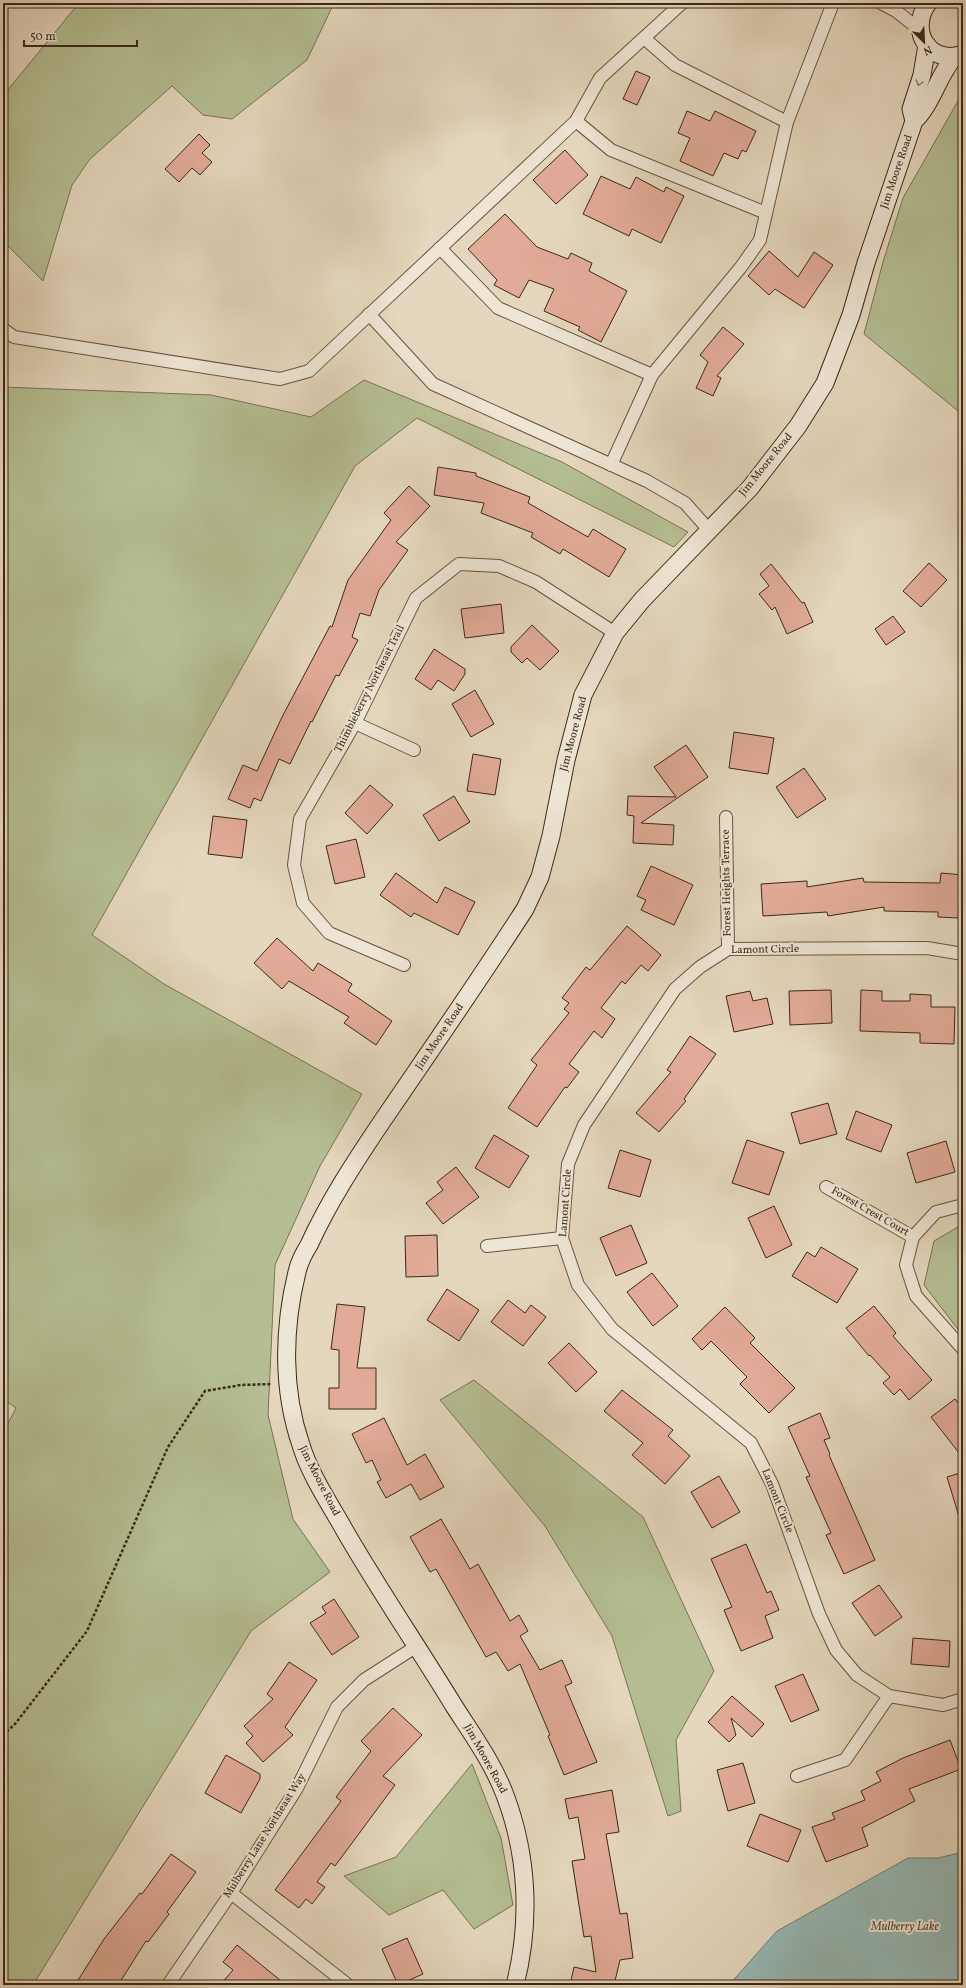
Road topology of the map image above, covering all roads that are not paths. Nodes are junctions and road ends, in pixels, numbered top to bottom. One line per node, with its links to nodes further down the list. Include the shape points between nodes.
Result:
1 (682, 3): 6 (street)
2 (833, 3): 11 (street)
3 (880, 3): 5 (street, via 896,11)
4 (928, 3): 5 (street, via 919,21)
5 (919, 30): 7 (street)
6 (644, 38): 9 (street, via 600,78); 11 (street, via 674,65)
7 (927, 45): 8 (street, via 943,56); 10 (street, Jim Moore Road, one-way to 10, via 922,75 911,109)
8 (958, 55): 10 (street, Jim Moore Road, via 937,82 923,113)
9 (576, 121): 12 (street, via 611,150); 13 (street)
10 (914, 121): 18 (street, Jim Moore Road, via 851,315 825,383 798,426 750,488)
11 (787, 122): 12 (street)
12 (766, 213): 16 (street, via 760,240 741,267)
13 (440, 248): 14 (street); 16 (street, via 498,308)
14 (370, 314): 15 (street, via 309,371 280,379 14,337); 17 (street, via 433,384)
15 (3, 329)
16 (652, 375): 17 (street)
17 (611, 464): 18 (street, via 685,502)
18 (709, 530): 19 (street, Jim Moore Road, via 642,600)
19 (615, 633): 20 (street, Thimbleberry Northeast Trail, via 536,582 499,566 459,564 416,598); 32 (street, Jim Moore Road, via 583,695 566,760 550,842 540,877 525,909 360,1154 321,1219 297,1269 286,1350 291,1407 301,1448 357,1551)
20 (355, 723): 21 (street); 25 (street, Thimbleberry Northeast Trail, via 300,819 294,865 303,903 329,933)
21 (414, 750)
22 (726, 817): 23 (street, Forest Heights Terrace)
23 (728, 949): 24 (street, Lamont Circle, via 927,948); 29 (street, Lamont Circle, via 700,967 675,989 584,1125 568,1164)
24 (963, 954)
25 (404, 965)
26 (826, 1187): 28 (street, Forest Crest Court)
27 (963, 1205): 28 (street, via 936,1212)
28 (913, 1237): 31 (street, via 906,1265 916,1296)
29 (562, 1238): 30 (street); 33 (street, Lamont Circle, via 578,1285 612,1329 751,1443 772,1484 819,1614 836,1650 857,1676)
30 (487, 1246)
31 (963, 1349)
32 (417, 1646): 36 (street, Mulberry Lane Northeast Way, via 364,1680 337,1707 297,1788); 39 (street, Jim Moore Road, via 484,1753 504,1793 517,1836 524,1871 526,1908)
33 (889, 1696): 34 (street, Lamont Circle, via 943,1705); 35 (street, via 844,1760)
34 (963, 1699)
35 (797, 1776)
36 (231, 1894): 37 (street, Mulberry Lane Northeast Way); 38 (street)
37 (168, 1985)
38 (348, 1985)
39 (516, 1985)

